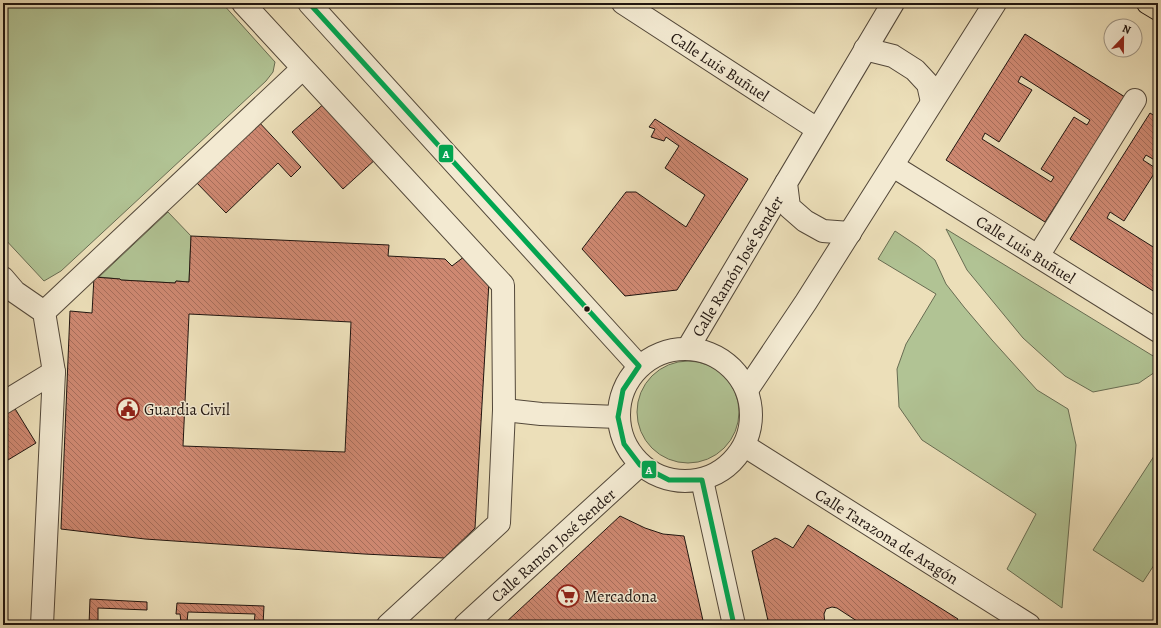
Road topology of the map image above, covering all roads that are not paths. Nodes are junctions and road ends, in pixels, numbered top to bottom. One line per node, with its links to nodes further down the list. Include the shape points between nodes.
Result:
1 (243, 3): 9 (street)
2 (309, 3): 21 (street)
3 (623, 3): 12 (street, Calle Luis Buñuel)
4 (893, 3): 8 (street)
5 (995, 3): 11 (street)
6 (1148, 3): 7 (main road)
7 (1158, 9)
8 (865, 50): 11 (street, via 893,56 915,70 928,84); 12 (street)
9 (302, 69): 18 (street); 25 (street, via 503,286)
10 (1135, 100): 16 (street)
11 (932, 102): 13 (street)
12 (817, 129): 14 (street, Calle Ramón José Sender)
13 (893, 166): 15 (street); 16 (street, Calle Luis Buñuel)
14 (786, 183): 15 (street, via 789,207 805,221 823,231); 20 (street, Calle Ramón José Sender)
15 (850, 233): 23 (street)
16 (1038, 256): 19 (street, Calle Luis Buñuel)
17 (3, 278): 18 (street, via 15,292)
18 (44, 312): 22 (street)
19 (1158, 331)
20 (688, 348): 21 (street, via 662,352); 23 (street, via 712,354 733,369)
21 (639, 366): 26 (street, via 623,390)
22 (54, 372): 24 (street); 30 (street)
23 (747, 390): 27 (street, via 752,418)
24 (3, 403)
25 (504, 410): 26 (street); 31 (street, via 499,523)
26 (618, 417): 28 (street, via 624,444)
27 (745, 446): 29 (street, via 727,468); 34 (street, Calle Tarazona de Aragón)
28 (640, 466): 29 (street, via 669,480); 32 (street, Calle Ramón José Sender)
29 (702, 480): 33 (street)
30 (42, 625)
31 (388, 625)
32 (465, 625)
33 (734, 625)
34 (1029, 625)

